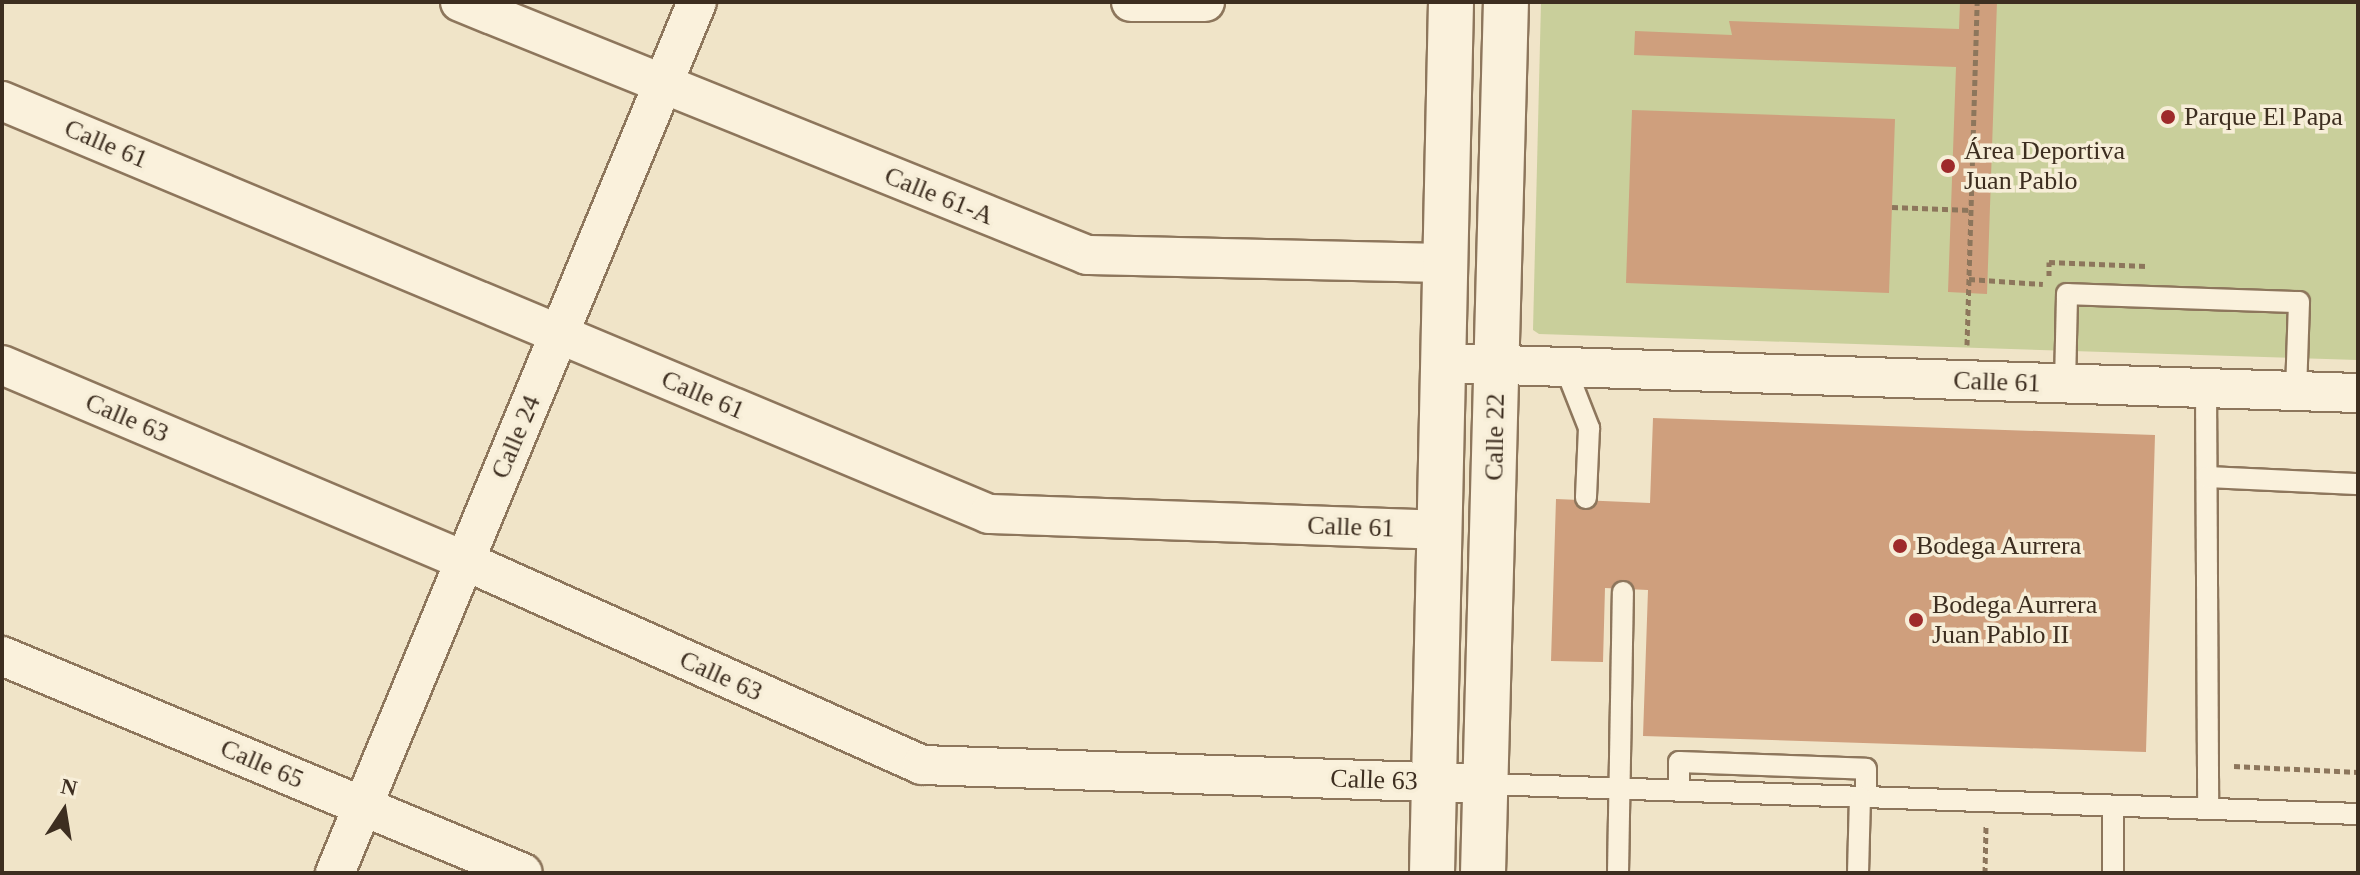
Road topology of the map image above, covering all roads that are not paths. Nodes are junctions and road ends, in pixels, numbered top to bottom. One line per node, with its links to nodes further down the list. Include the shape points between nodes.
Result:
1 (460, 2): 7 (street, Calle 61-A)
2 (697, 2): 7 (street, Calle 24)
3 (1131, 2): 4 (street)
4 (1205, 2)
5 (1451, 2): 9 (street, Calle 22)
6 (1506, 2): 13 (street, Calle 22)
7 (663, 84): 9 (street, Calle 61-A, via 1087,255); 10 (street, Calle 24)
8 (2, 101): 10 (street, Calle 61)
9 (1445, 263): 11 (street, Calle 22)
10 (559, 334): 22 (street, Calle 61, via 989,514); 23 (street, Calle 24)
11 (1443, 363): 13 (street, Calle 61); 22 (street, Calle 22)
12 (2, 365): 23 (street, Calle 63)
13 (1497, 365): 14 (street, Calle 61); 27 (street, Calle 22)
14 (1565, 367): 15 (street, Calle 61); 21 (lane, via 1589,428)
15 (2065, 384): 16 (street, Calle 61); 17 (lane, via 2067,294 2299,302)
16 (2206, 388): 17 (street, Calle 61); 19 (lane)
17 (2296, 391): 18 (street, Calle 61)
18 (2358, 393)
19 (2207, 477): 20 (lane); 33 (lane)
20 (2358, 484)
21 (1586, 498)
22 (1440, 530): 26 (street, Calle 22)
23 (465, 561): 26 (street, Calle 63, via 922,765); 32 (street, Calle 24)
24 (1623, 592): 28 (lane)
25 (2, 656): 32 (street, Calle 65)
26 (1434, 782): 27 (street, Calle 63); 37 (street, Calle 22)
27 (1486, 784): 28 (lane); 38 (street, Calle 22)
28 (1620, 789): 29 (lane); 39 (lane)
29 (1679, 791): 30 (lane); 30 (lane, via 1679,762 1695,762 1866,769)
30 (1863, 797): 31 (lane); 40 (lane)
31 (2113, 806): 33 (lane); 41 (lane)
32 (363, 807): 35 (street, Calle 24); 36 (street, Calle 65)
33 (2208, 809): 34 (lane)
34 (2358, 814)
35 (335, 873)
36 (523, 873)
37 (1432, 873)
38 (1483, 873)
39 (1618, 873)
40 (1858, 873)
41 (2113, 873)

